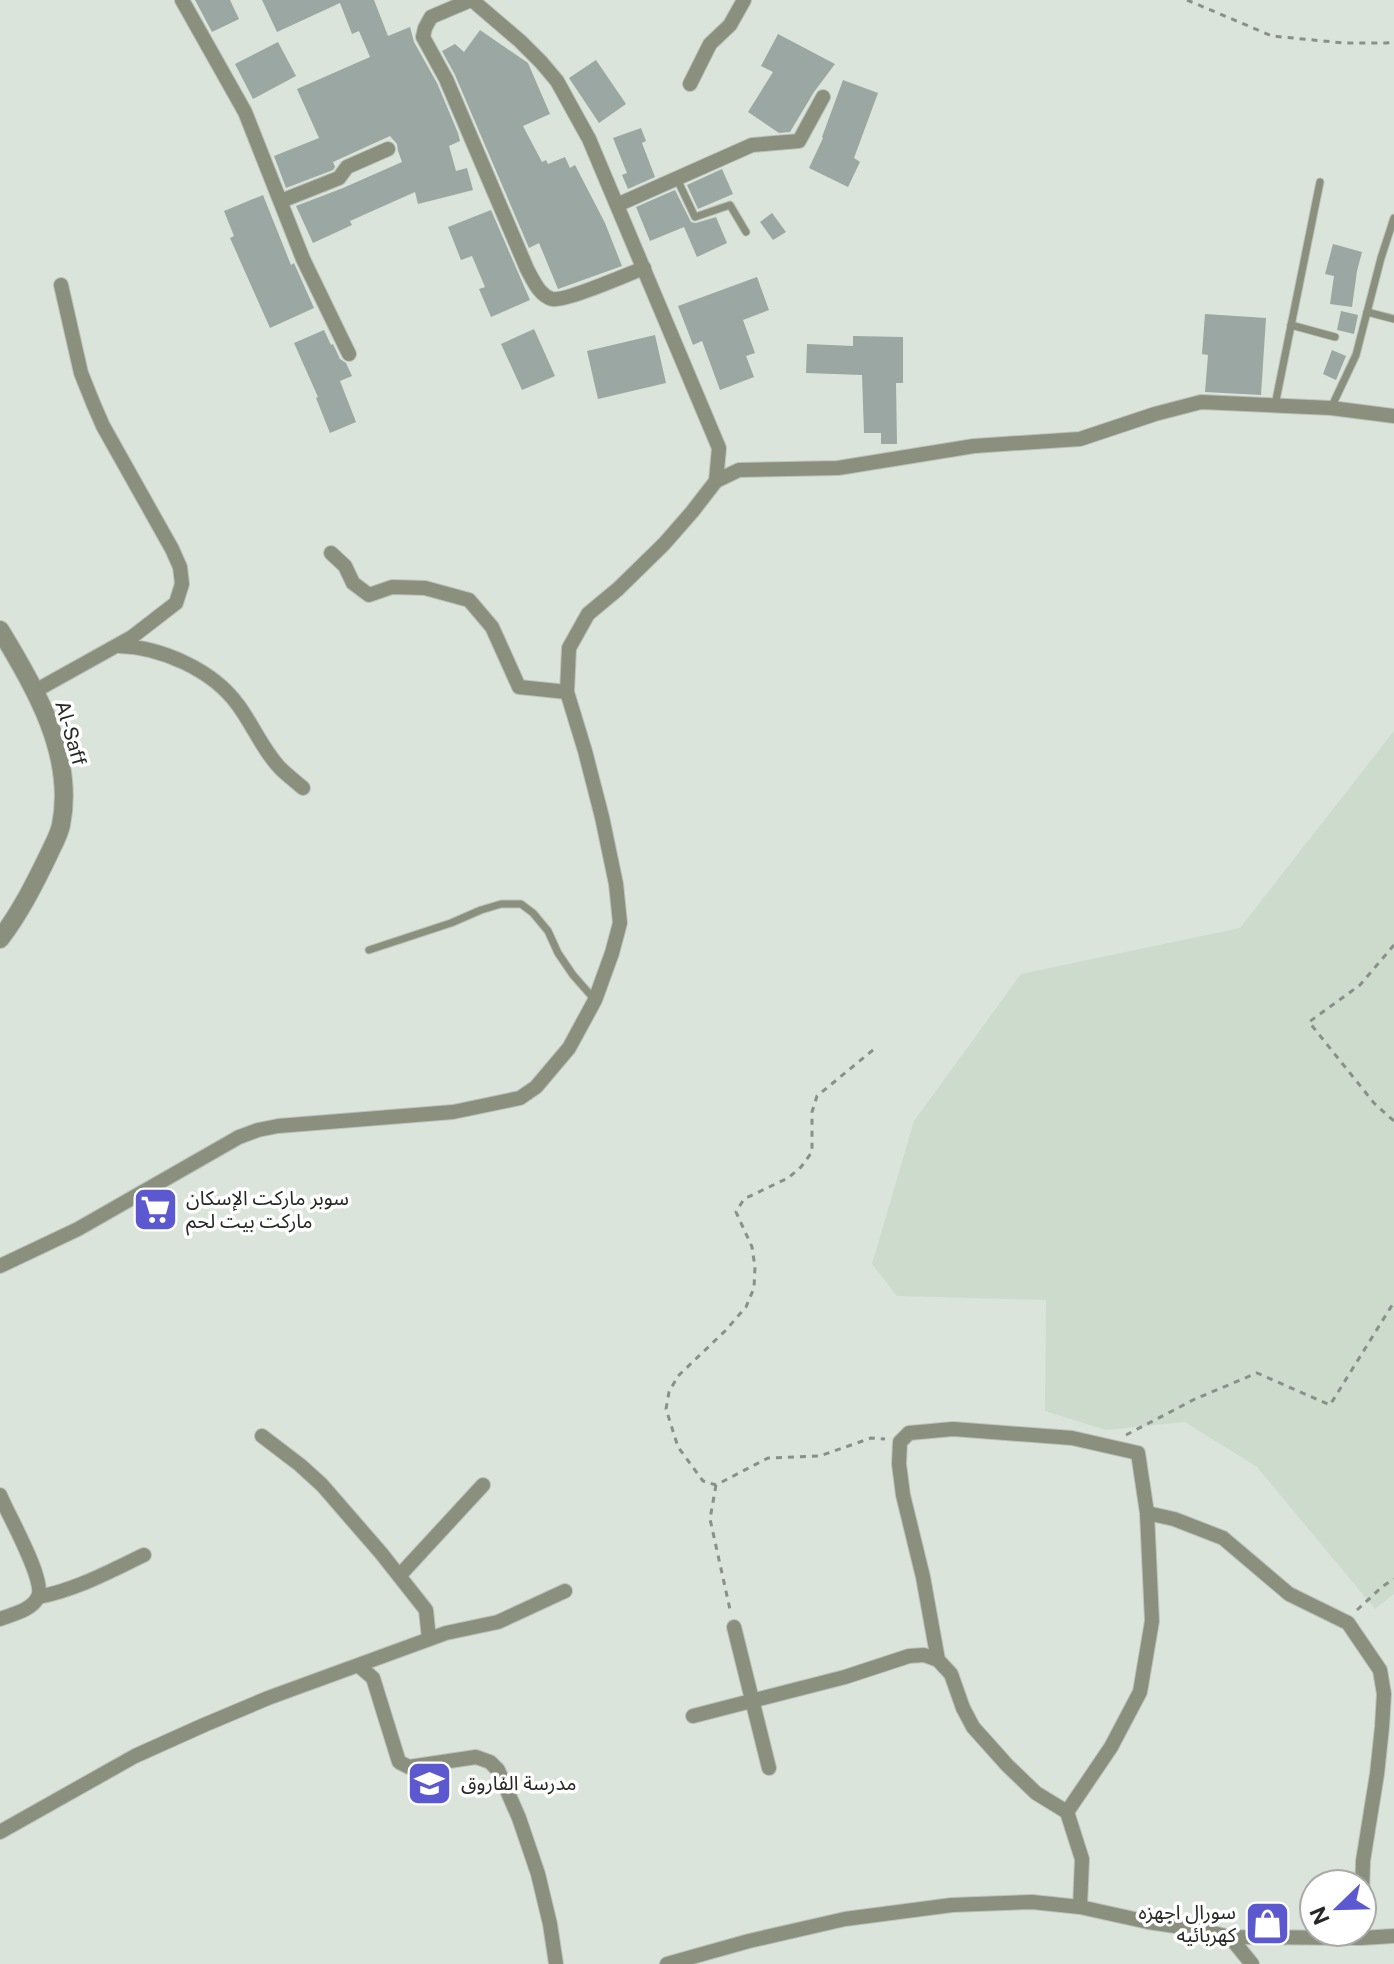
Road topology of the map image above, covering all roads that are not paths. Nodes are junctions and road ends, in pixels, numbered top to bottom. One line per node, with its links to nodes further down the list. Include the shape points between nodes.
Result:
1 (182, 0): 9 (street, via 245,112)
2 (472, 0): 10 (street, via 557,81); 13 (street, via 431,17 423,37 538,290 552,299 566,297)
3 (744, 0): 4 (street, via 730,25 710,44)
4 (690, 84)
5 (823, 97): 7 (street, via 799,141 752,145)
6 (388, 149): 9 (street, via 347,167 339,178)
7 (677, 179): 10 (street); 12 (lane, via 695,217 730,205)
8 (1320, 182): 17 (lane)
9 (281, 201): 19 (street)
10 (617, 205): 13 (street)
11 (1394, 218): 15 (lane)
12 (746, 232)
13 (644, 268): 23 (street)
14 (61, 285): 28 (street, via 93,403 180,567 176,603)
15 (1367, 312): 16 (lane); 21 (lane, via 1356,355)
16 (1394, 319)
17 (1291, 325): 18 (lane); 20 (lane)
18 (1335, 337)
19 (349, 354)
20 (1275, 405): 21 (street); 24 (street, via 1201,402 1066,441 974,446 838,468)
21 (1331, 408): 22 (street)
22 (1394, 416)
23 (719, 448): 24 (street); 25 (street)
24 (739, 470): 25 (street)
25 (716, 481): 30 (street, via 664,544 588,614 569,648)
26 (331, 553): 30 (street, via 369,595 392,587 425,588 469,600 492,627 519,687)
27 (0, 630): 29 (street, Al-Saff)
28 (117, 646): 29 (street); 31 (street, via 166,654 220,687 237,703 279,767)
29 (35, 691): 32 (street, Al-Saff, via 60,763 61,829)
30 (567, 692): 34 (street, via 602,817 620,923)
31 (303, 788)
32 (0, 939)
33 (369, 950): 34 (lane, via 491,907 521,904 548,931 558,953)
34 (595, 1000): 35 (street, via 569,1048 520,1098 453,1112 258,1130)
35 (0, 1266)
36 (262, 1436): 41 (street, via 322,1485)
37 (483, 1485): 41 (street)
38 (0, 1495): 43 (street, via 34,1566 41,1586)
39 (1147, 1513): 49 (street, via 1138,1453 1072,1438 953,1429 909,1433 900,1442 899,1464); 54 (street, via 1152,1621 1140,1692); 56 (street, via 1223,1538 1289,1594 1348,1623 1369,1651 1380,1670 1384,1694)
40 (144, 1555): 43 (street, via 82,1584)
41 (400, 1575): 44 (street)
42 (565, 1591): 47 (street, via 498,1622)
43 (38, 1597): 45 (street, via 30,1607)
44 (426, 1610): 47 (street); 48 (street)
45 (0, 1619)
46 (734, 1627): 51 (street)
47 (456, 1631): 48 (street)
48 (429, 1639): 50 (street)
49 (938, 1660): 51 (street, via 909,1656); 54 (street, via 951,1674 973,1727 1026,1784)
50 (359, 1666): 55 (street, via 268,1698 135,1756); 60 (street, via 373,1678 399,1762 409,1767 476,1757 498,1770 538,1874)
51 (752, 1702): 52 (street); 53 (street)
52 (693, 1716)
53 (769, 1768)
54 (1067, 1812): 57 (street, via 1082,1859)
55 (0, 1832)
56 (1363, 1868)
57 (1080, 1907): 59 (street); 61 (street, via 1032,1902 952,1905 845,1919)
58 (1298, 1936): 59 (street)
59 (1230, 1937): 62 (street)
60 (556, 1964)
61 (667, 1964)
62 (1252, 1964)

